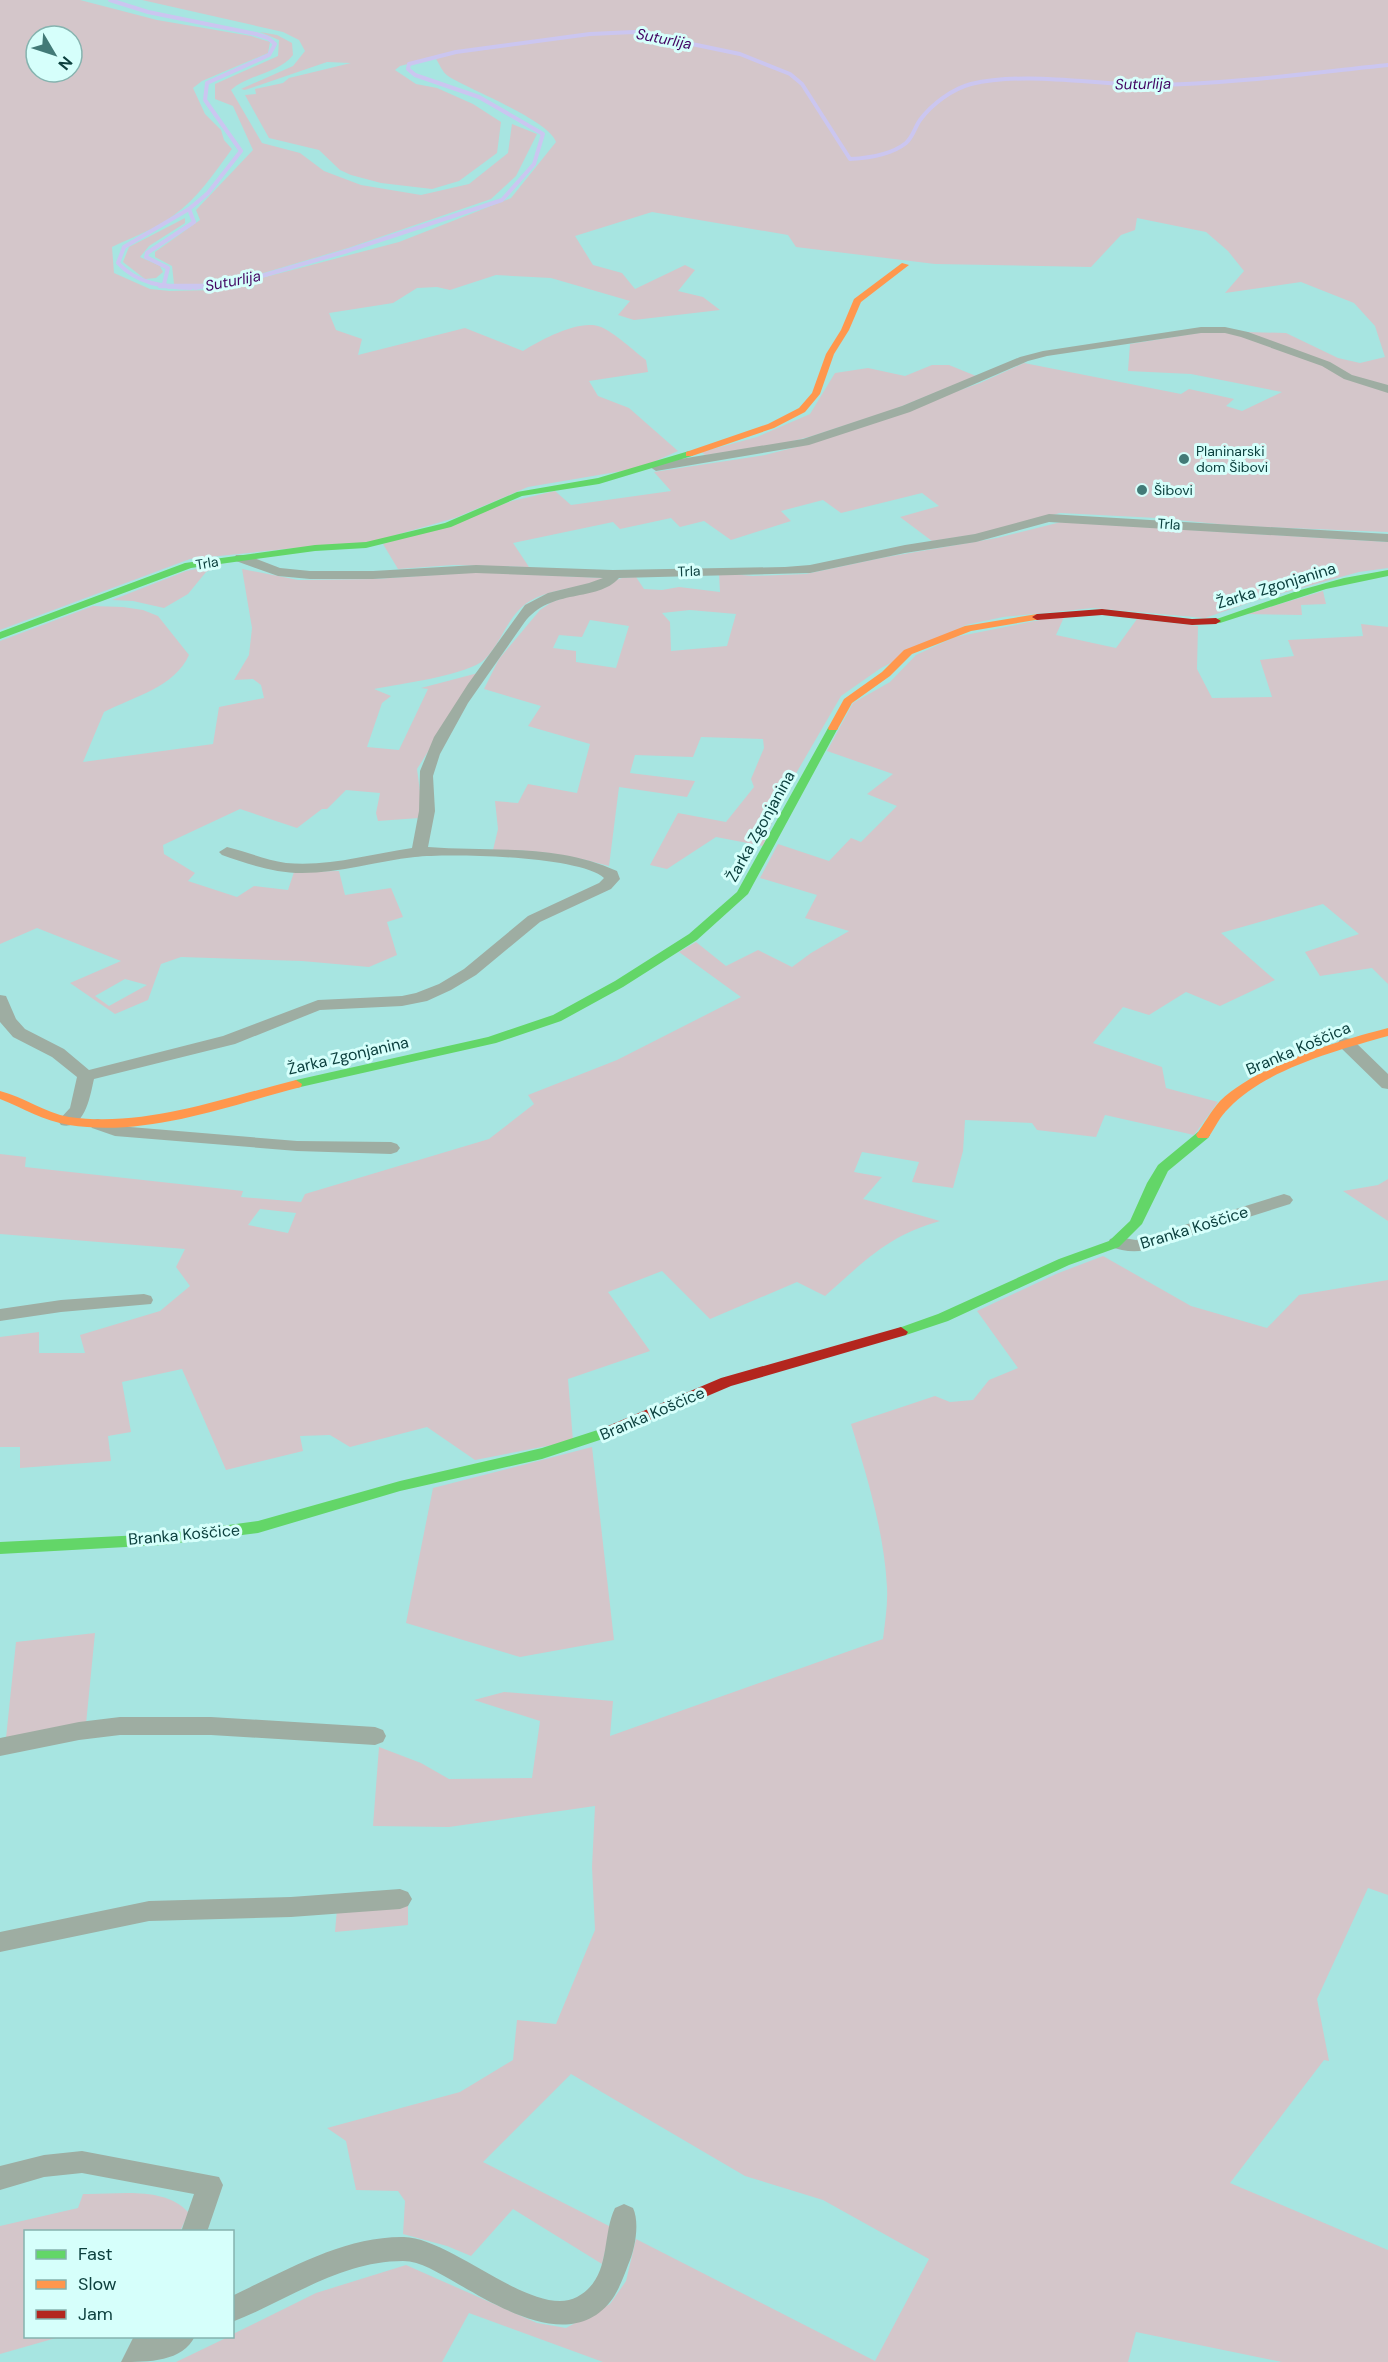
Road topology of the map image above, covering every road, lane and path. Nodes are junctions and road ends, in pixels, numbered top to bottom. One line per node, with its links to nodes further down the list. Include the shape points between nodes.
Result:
1 (905, 265): 3 (street, via 857,301 830,354 816,393 802,410 771,426)
2 (1388, 389): 3 (street, via 1348,377 1326,364 1244,334 1201,330 1047,353 906,409 805,442)
3 (648, 468): 5 (street, via 520,494 448,525 366,545)
4 (1388, 538): 7 (street, Trla, via 1049,518 976,538 810,569)
5 (241, 558): 7 (street, Trla, via 279,573 309,575 476,569); 8 (street, Trla, via 189,566)
6 (1388, 573): 18 (street, Žarka Zgonjanina, via 1360,577 1216,621 1102,612 1058,614 969,628 908,652 886,674 848,701 766,853 733,904 693,937 573,1011 492,1040 152,1119)
7 (613, 574): 10 (street, via 604,582 535,604 475,684 428,768 424,782 428,810)
8 (0, 636)
9 (227, 852): 10 (street, via 262,863 302,868)
10 (420, 852): 14 (street, via 548,858 598,867 611,874 612,879 605,886 534,919 470,972 421,998 318,1005 229,1040)
11 (0, 1000): 14 (street, via 8,1021 19,1033 58,1053)
12 (1388, 1032): 13 (street, Branka Koščica)
13 (1346, 1043): 15 (street); 21 (street, Branka Koščica, via 1256,1081 1224,1105 1201,1136 1167,1163 1143,1213)
14 (86, 1076): 17 (street, via 78,1109)
15 (1388, 1084)
16 (0, 1095): 17 (street, Žarka Zgonjanina)
17 (67, 1121): 18 (street, Žarka Zgonjanina)
18 (98, 1124): 19 (street, via 127,1132 297,1146)
19 (392, 1149)
20 (1284, 1200): 21 (street, Branka Koščice, via 1137,1246)
21 (1117, 1243): 24 (street, Branka Koščice, via 1066,1261 936,1322 726,1382 560,1449 396,1486 247,1529 191,1537)
22 (144, 1300): 23 (street)
23 (0, 1315)
24 (0, 1548)
25 (375, 1736): 26 (street, via 120,1725)
26 (0, 1747)
27 (400, 1899): 28 (street, via 149,1911)
28 (0, 1942)
29 (0, 2178): 31 (street, via 44,2166 82,2162 210,2185)
30 (624, 2216): 32 (street, via 618,2260 607,2284 597,2298 570,2314 533,2310 431,2256 405,2249 374,2252 310,2271)
31 (195, 2230)
32 (234, 2309)
33 (148, 2338): 35 (street)
34 (180, 2338): 36 (street)
35 (135, 2362)
36 (141, 2362)

